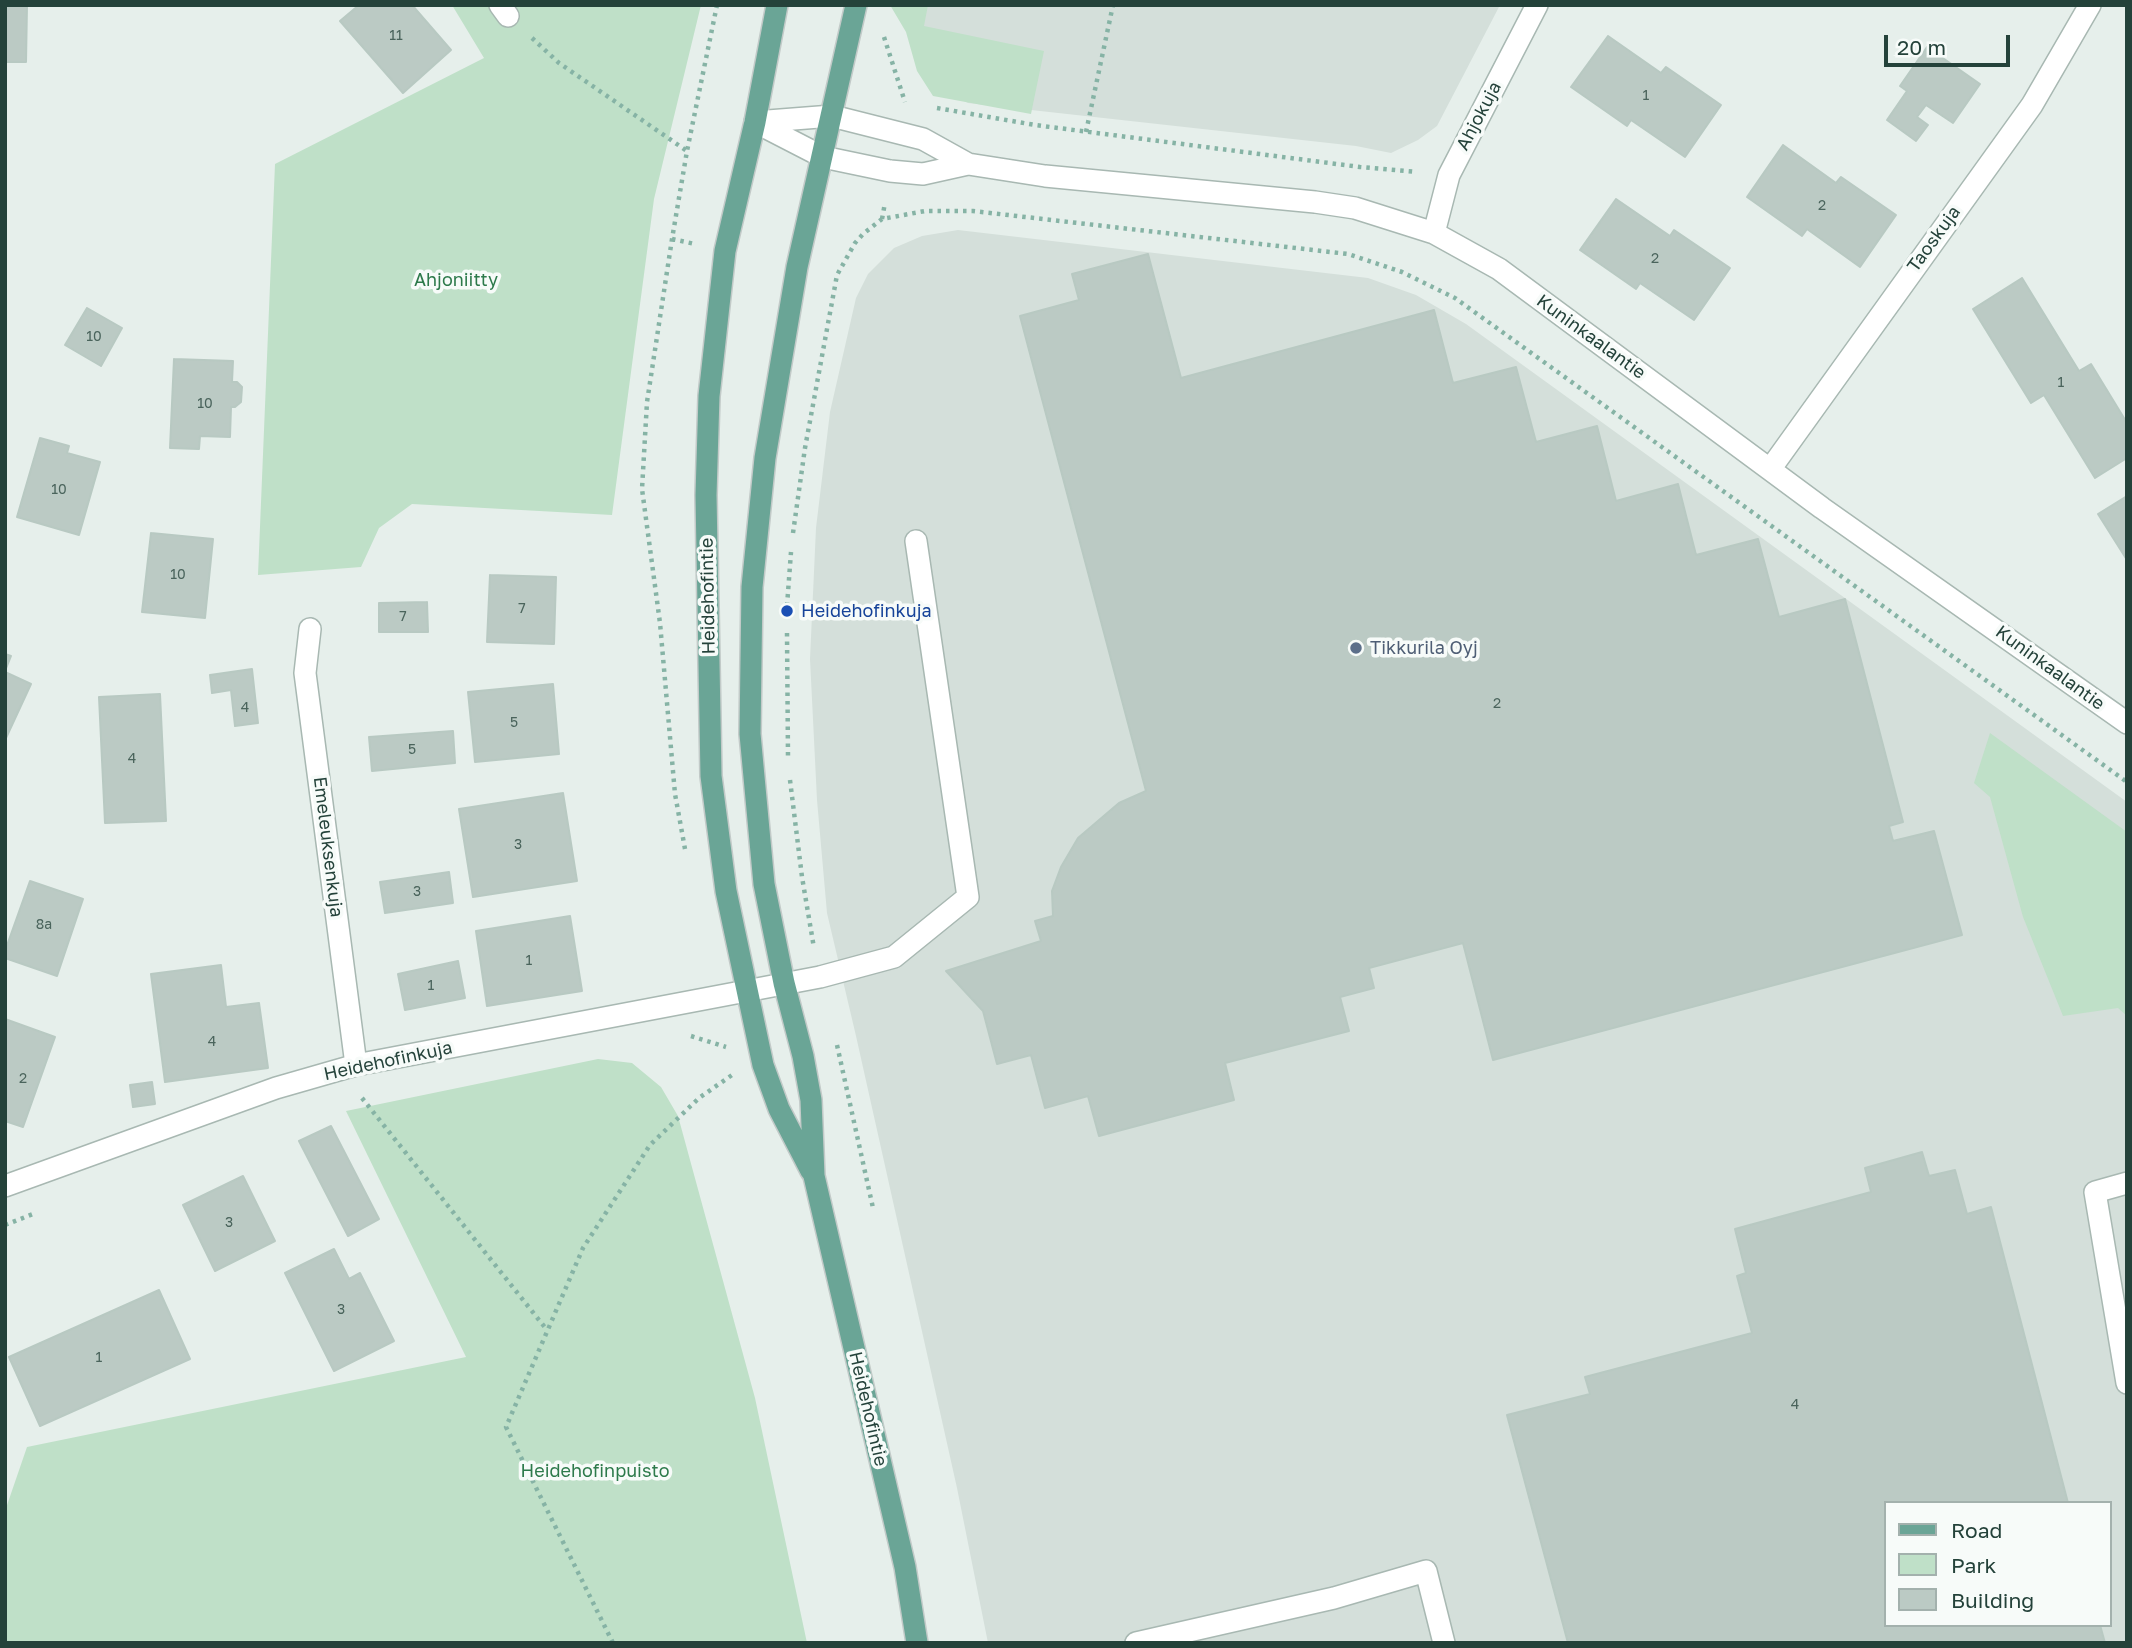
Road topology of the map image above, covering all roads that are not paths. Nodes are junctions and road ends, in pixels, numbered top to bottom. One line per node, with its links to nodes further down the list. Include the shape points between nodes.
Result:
1 (777, 5): 6 (main road, Heidehofintie)
2 (856, 5): 5 (main road, Heidehofintie)
3 (1536, 5): 9 (street, Ahjokuja, via 1449,175)
4 (2090, 5): 10 (street, Taoskuja, via 2032,105)
5 (832, 116): 6 (street, Kuninkaalantie); 7 (main road, Heidehofintie); 8 (street, Kuninkaalantie, via 923,139)
6 (755, 122): 7 (street, Kuninkaalantie); 15 (main road, Heidehofintie, via 725,251 709,396 706,495 711,776 726,891)
7 (822, 157): 8 (street, Kuninkaalantie, via 923,174); 14 (main road, Heidehofintie, via 797,267 765,458 752,587 750,734 764,884)
8 (968, 164): 9 (street, Kuninkaalantie, via 1355,208)
9 (1434, 233): 10 (street, Kuninkaalantie, via 1499,270)
10 (1771, 468): 13 (street, Kuninkaalantie)
11 (916, 541): 14 (street, Heidehofinkuja, via 968,897 894,957)
12 (310, 629): 16 (street, Emeleuksenkuja, via 305,673)
13 (2127, 723)
14 (784, 984): 15 (street, Heidehofinkuja); 17 (main road, Heidehofintie, via 811,1100)
15 (746, 991): 16 (street, Heidehofinkuja); 17 (main road, Heidehofintie, via 763,1065 779,1109)
16 (356, 1065): 19 (street, Heidehofinkuja, via 276,1088)
17 (814, 1176): 21 (main road, Heidehofintie, via 905,1567)
18 (2127, 1184): 20 (street, via 2095,1192)
19 (5, 1186)
20 (2127, 1383)
21 (917, 1643)
22 (1136, 1643): 23 (street, via 1335,1598 1426,1571)
23 (1444, 1643)

